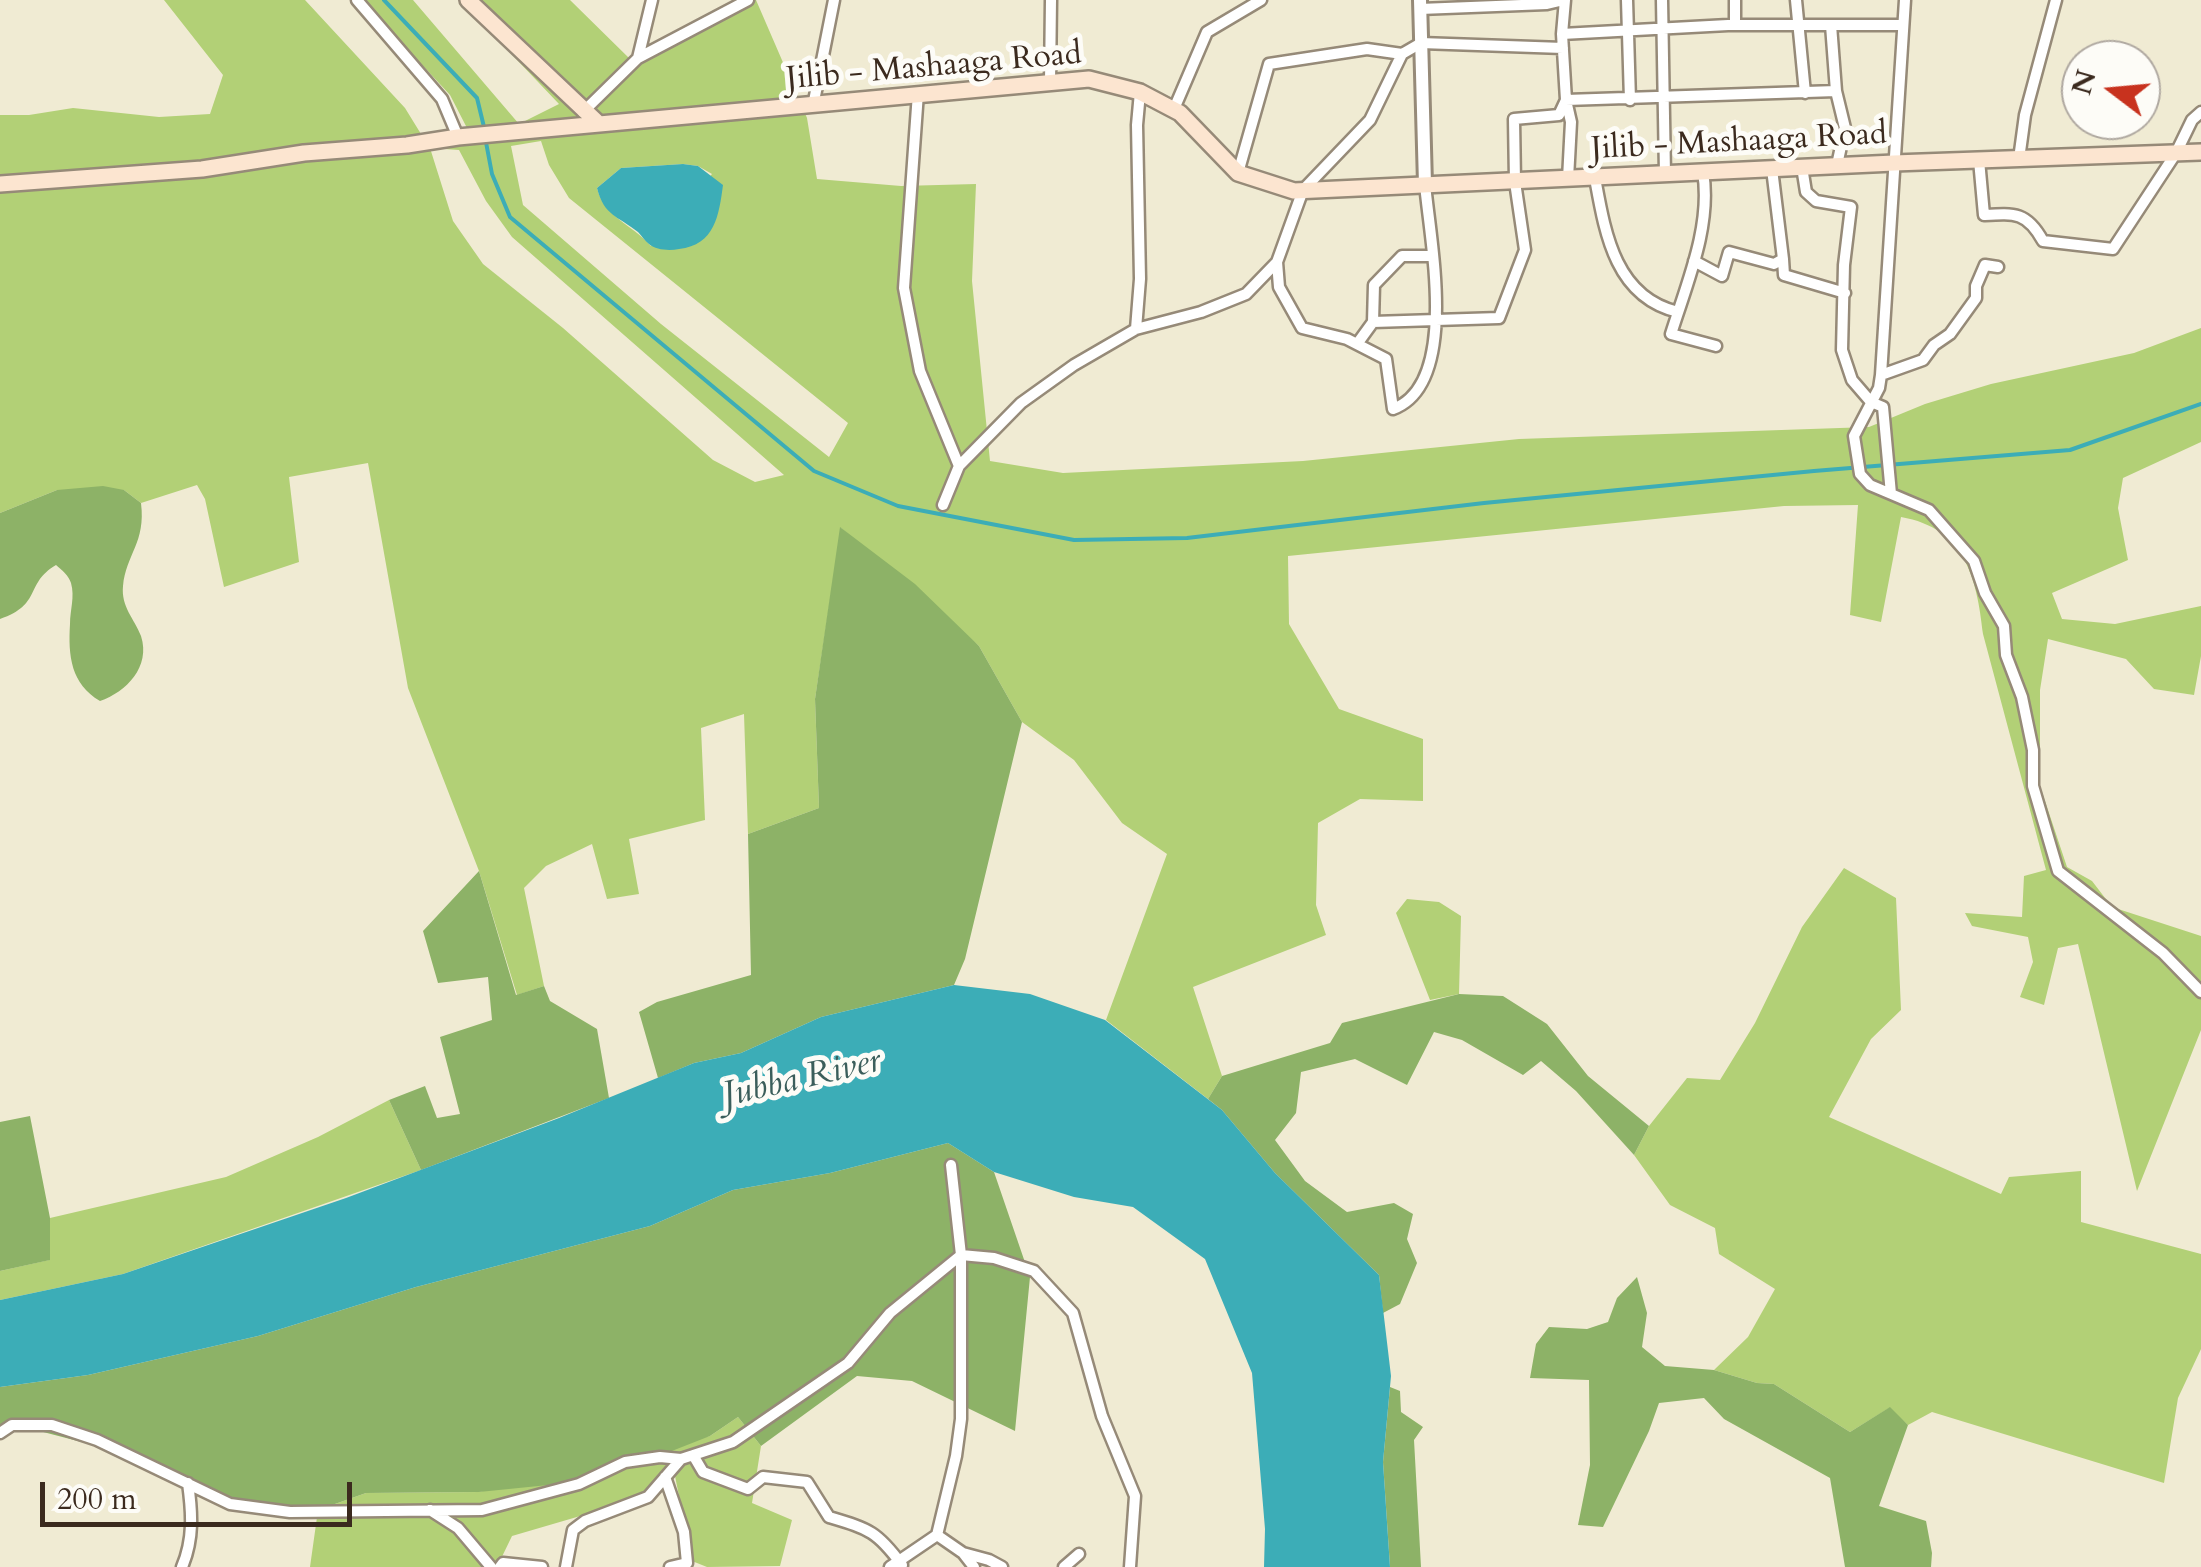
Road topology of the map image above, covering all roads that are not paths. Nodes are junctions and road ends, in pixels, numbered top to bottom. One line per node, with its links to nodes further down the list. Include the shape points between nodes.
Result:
1 (357, 0): 40 (street, via 442,99)
2 (468, 0): 37 (main road)
3 (652, 0): 26 (street)
4 (748, 0): 26 (street)
5 (834, 0): 35 (street)
6 (1051, 0): 27 (street)
7 (1260, 0): 36 (street, via 1207,32)
8 (1564, 0): 15 (street); 22 (street)
9 (1627, 0): 21 (street)
10 (1662, 0): 20 (street)
11 (1736, 0): 18 (street)
12 (1796, 0): 16 (street)
13 (1905, 0): 19 (street)
14 (2056, 0): 43 (street)
15 (1420, 5): 23 (street)
16 (1797, 24): 17 (street); 18 (street); 31 (street)
17 (1831, 24): 19 (street); 28 (street)
18 (1735, 25): 20 (street)
19 (1903, 25): 45 (street)
20 (1663, 27): 21 (street); 32 (street)
21 (1628, 30): 22 (street); 34 (street)
22 (1562, 34): 24 (street)
23 (1421, 43): 24 (street); 25 (street); 56 (street)
24 (1563, 48): 33 (street)
25 (1402, 54): 50 (street, via 1367,49 1269,64); 57 (street, via 1370,120)
26 (638, 58): 37 (street)
27 (1050, 82): 29 (main road, Jilib - Mashaaga Road, via 1089,79); 30 (main road, Jilib - Mashaaga Road)
28 (1836, 91): 31 (street); 46 (street, via 1845,128)
29 (1140, 92): 36 (main road, Jilib - Mashaaga Road); 67 (street)
30 (918, 93): 35 (main road, Jilib - Mashaaga Road); 72 (street, via 904,288 920,371)
31 (1805, 93): 32 (street)
32 (1665, 94): 34 (street); 51 (street)
33 (1566, 100): 34 (street); 53 (street); 54 (street, via 1559,115 1514,119)
34 (1630, 100)
35 (813, 106): 39 (main road, Jilib - Mashaaga Road)
36 (1174, 110): 50 (main road, Jilib - Mashaaga Road)
37 (583, 112): 39 (main road)
38 (2201, 112): 42 (street)
39 (598, 124): 40 (main road, Jilib - Mashaaga Road)
40 (465, 137): 55 (main road, Jilib - Mashaaga Road, via 202,169)
41 (2201, 152): 42 (main road, Jilib - Mashaaga Road)
42 (2176, 153): 43 (main road, Jilib - Mashaaga Road); 44 (street, via 2113,248 2043,241 2033,223 2013,214 1984,215)
43 (2019, 159): 44 (main road, Jilib - Mashaaga Road)
44 (1979, 160): 45 (main road, Jilib - Mashaaga Road)
45 (1894, 163): 46 (main road, Jilib - Mashaaga Road); 70 (street)
46 (1837, 166): 47 (main road, Jilib - Mashaaga Road)
47 (1802, 167): 48 (main road, Jilib - Mashaaga Road); 63 (street, via 1806,192 1816,201 1851,207)
48 (1772, 169): 49 (main road, Jilib - Mashaaga Road); 59 (street)
49 (1703, 172): 51 (main road, Jilib - Mashaaga Road); 61 (street, via 1706,194)
50 (1238, 173): 57 (main road, Jilib - Mashaaga Road)
51 (1665, 174): 52 (main road, Jilib - Mashaaga Road)
52 (1595, 178): 53 (main road, Jilib - Mashaaga Road); 64 (street, via 1621,274 1658,307)
53 (1568, 179): 54 (main road, Jilib - Mashaaga Road)
54 (1515, 182): 56 (main road, Jilib - Mashaaga Road); 65 (street, via 1525,250 1499,318)
55 (0, 184)
56 (1426, 184): 57 (main road, Jilib - Mashaaga Road); 58 (street)
57 (1303, 190): 60 (street)
58 (1431, 256): 65 (street); 66 (street, via 1402,256 1374,285)
59 (1783, 259): 61 (street, via 1774,264 1728,252 1722,276); 63 (street, via 1784,274)
60 (1277, 262): 67 (street, via 1246,294); 68 (street, via 1279,287 1302,328)
61 (1694, 262): 64 (street)
62 (1998, 267): 70 (street, via 1986,265 1970,308 1923,360)
63 (1845, 292): 71 (street, via 1842,350 1852,380)
64 (1678, 312): 69 (street, via 1671,334)
65 (1437, 319): 66 (street); 68 (street, via 1429,371 1411,402 1393,408 1386,359)
66 (1373, 322): 68 (street)
67 (1136, 330): 72 (street, via 1021,403)
68 (1357, 344)
69 (1716, 346)
70 (1881, 375): 71 (street)
71 (1871, 402): 73 (street, via 1884,407); 73 (street, via 1854,436 1858,467 1870,485)
72 (958, 466): 74 (street)
73 (1891, 494): 75 (street, via 1929,510 1960,542 2004,626 2032,750 2033,786 2058,871 2164,953)
74 (943, 504)
75 (2201, 992)
76 (951, 1165): 77 (street)
77 (960, 1255): 79 (street, via 890,1313 848,1362 733,1442); 83 (street, via 962,1418); 96 (street, via 1034,1271 1073,1313 1102,1416 1136,1496)
78 (0, 1433): 81 (street, via 12,1425 52,1425)
79 (687, 1457): 80 (street); 82 (street, via 625,1462 580,1484 482,1510); 86 (street, via 703,1472 748,1488 763,1476 808,1482 829,1517 882,1537)
80 (665, 1478): 91 (street, via 648,1497 572,1530); 92 (street, via 687,1563)
81 (188, 1483): 82 (street, via 230,1504 290,1512); 87 (street, via 192,1518)
82 (430, 1510): 88 (street, via 458,1528)
83 (937, 1535): 84 (street); 86 (street)
84 (963, 1554): 93 (street); 94 (street)
85 (1080, 1554): 95 (street)
86 (897, 1565)
87 (182, 1567)
88 (491, 1567)
89 (500, 1567): 90 (street)
90 (542, 1567)
91 (566, 1567)
92 (670, 1567)
93 (974, 1567)
94 (1002, 1567)
95 (1064, 1567)
96 (1130, 1567)

